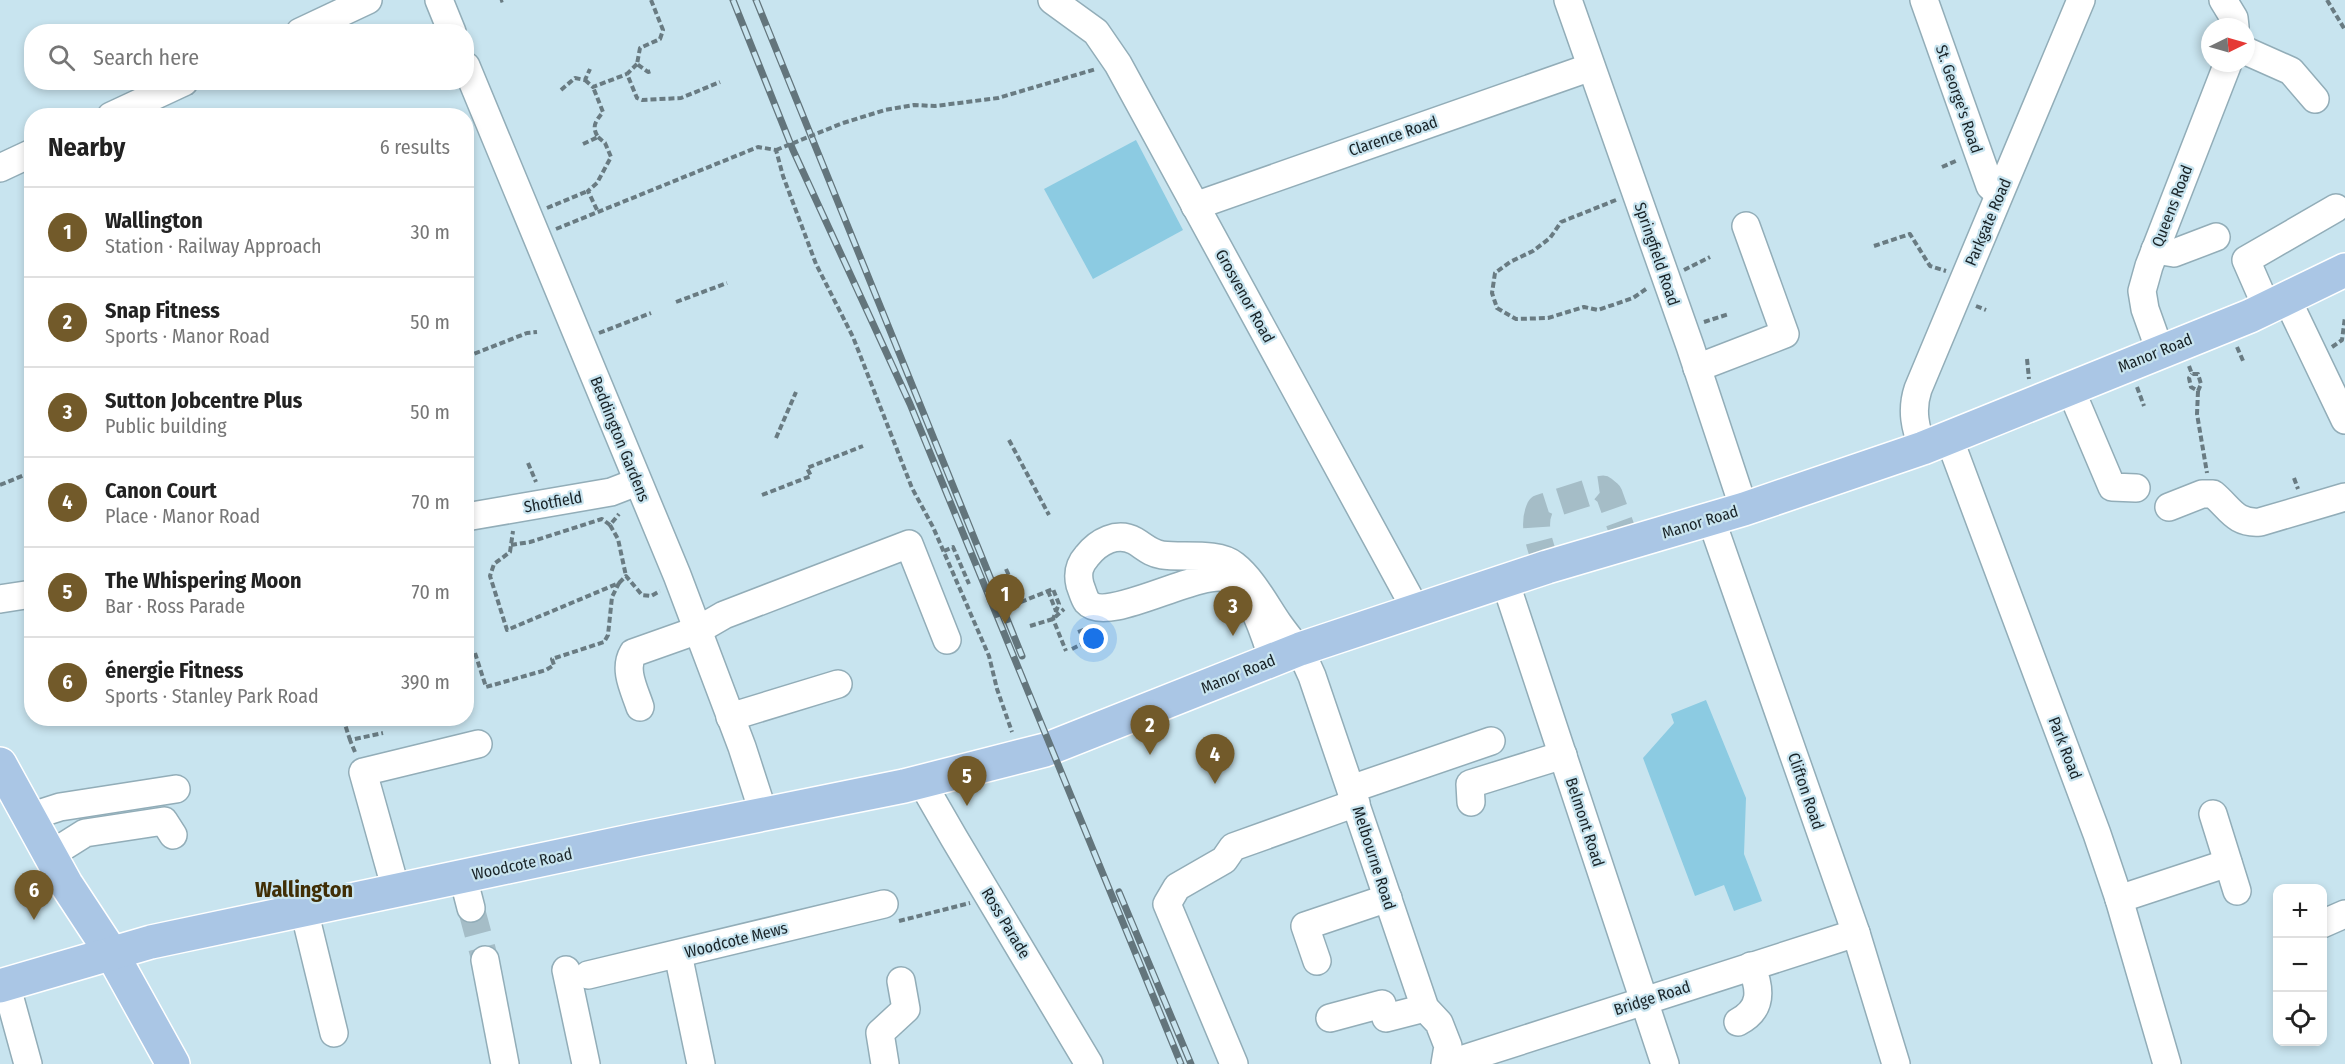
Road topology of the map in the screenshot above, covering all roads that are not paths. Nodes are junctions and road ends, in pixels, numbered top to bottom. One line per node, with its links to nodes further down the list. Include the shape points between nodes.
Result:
1 (368, 0): 9 (street)
2 (439, 0): 10 (street)
3 (1052, 0): 21 (street, Grosvenor Road, via 1096,32 1117,62)
4 (1568, 0): 12 (street, Springfield Road)
5 (1924, 0): 20 (street, St. George's Road, via 1990,186)
6 (2081, 0): 20 (street, Parkgate Road)
7 (2223, 0): 8 (street)
8 (2234, 18)
9 (317, 24)
10 (449, 24)
11 (2255, 55): 16 (street, via 2291,71)
12 (1592, 67): 21 (street, Clarence Road); 29 (street, Springfield Road)
13 (2224, 72): 25 (street, Queens Road)
14 (474, 85): 33 (street, Beddington Gardens)
15 (167, 90): 17 (street)
16 (2315, 99)
17 (128, 108)
18 (24, 157): 19 (street)
19 (0, 168)
20 (2000, 194): 32 (street, Parkgate Road, via 1915,396 1915,423)
21 (1195, 206): 43 (street, Grosvenor Road)
22 (2337, 208): 27 (street, via 2246,260)
23 (1746, 226): 29 (street, via 1785,334)
24 (2216, 237): 25 (street, via 2174,253)
25 (2155, 250): 28 (street, Queens Road, via 2142,291 2145,309)
26 (2345, 270): 27 (main road, Manor Road)
27 (2277, 304): 28 (main road, Manor Road); 31 (street, via 2316,359)
28 (2169, 347): 30 (main road, Manor Road)
29 (1697, 368): 37 (street, Springfield Road)
30 (2070, 388): 32 (main road, Manor Road); 34 (street, via 2112,488)
31 (2345, 420)
32 (1936, 443): 37 (main road, Manor Road); 69 (street, Park Road, via 2002,574)
33 (637, 482): 38 (street, Shotfield, via 611,492); 44 (street, Beddington Gardens)
34 (2136, 488)
35 (2345, 497): 36 (street, via 2249,523 2213,495)
36 (2169, 507)
37 (1744, 509): 39 (main road, Manor Road)
38 (474, 516)
39 (1711, 519): 40 (main road, Manor Road); 75 (street, Clifton Road)
40 (1505, 581): 43 (main road, Manor Road); 53 (street, Belmont Road)
41 (24, 595): 42 (street)
42 (0, 599)
43 (1416, 610): 46 (main road, Manor Road)
44 (698, 630): 45 (street, via 724,615 909,544); 48 (street, via 633,654 629,672); 49 (street, Beddington Gardens)
45 (947, 640)
46 (1287, 655): 46 (street, via 1236,584 1227,578 1201,581 1104,609 1086,599 1078,574 1080,564 1100,543 1117,537 1135,541 1148,552 1233,563 1281,628); 52 (main road, Manor Road); 57 (street, Melbourne Road, via 1312,676)
47 (838, 684): 49 (street)
48 (640, 708)
49 (730, 717): 60 (street, Beddington Gardens)
50 (1491, 741): 57 (street)
51 (478, 744): 66 (street, via 363,772)
52 (1045, 750): 55 (main road, Woodcote Road)
53 (1563, 755): 58 (street, via 1470,784); 83 (street, Belmont Road)
54 (0, 764): 61 (main road)
55 (924, 781): 60 (main road, Woodcote Road); 94 (street, Ross Parade)
56 (176, 789): 61 (street, via 60,807)
57 (1354, 796): 68 (street, Melbourne Road); 95 (street, via 1233,847 1224,860 1177,887 1167,904)
58 (1471, 802)
59 (2213, 814): 64 (street)
60 (764, 815): 65 (main road, Woodcote Road)
61 (29, 817): 63 (main road)
62 (173, 835): 63 (street, via 164,821 112,828 85,833)
63 (50, 855): 76 (main road)
64 (2228, 863): 67 (street); 69 (street)
65 (463, 877): 66 (main road, Woodcote Road); 70 (street)
66 (396, 890): 72 (main road, Woodcote Road)
67 (2236, 891)
68 (1388, 898): 79 (street, via 1305,926); 84 (street, Melbourne Road)
69 (2119, 899): 99 (street, Park Road)
70 (471, 908)
71 (890, 908): 77 (street, Woodcote Mews)
72 (304, 910): 76 (main road, Woodcote Road); 87 (street)
73 (2345, 915): 74 (street)
74 (2327, 922)
75 (1856, 933): 80 (street, Bridge Road); 98 (street, Clifton Road)
76 (112, 954): 82 (main road, Woodcote Road); 89 (main road)
77 (678, 954): 91 (street, Woodcote Mews, via 577,972); 92 (street)
78 (485, 960): 90 (street)
79 (1317, 961)
80 (1751, 966): 83 (street, Bridge Road); 86 (street, via 1757,979 1758,1002)
81 (901, 981): 93 (street, via 906,1009 880,1033)
82 (3, 985): 88 (street)
83 (1644, 1001): 96 (street, Bridge Road); 97 (street, Belmont Road)
84 (1425, 1009): 85 (street, via 1386,1018 1382,1004); 96 (street, Melbourne Road, via 1439,1023 1448,1046)
85 (1330, 1018)
86 (1738, 1022)
87 (334, 1033)
88 (28, 1064)
89 (173, 1064)
90 (505, 1064)
91 (586, 1064)
92 (701, 1064)
93 (885, 1064)
94 (1089, 1064)
95 (1234, 1064)
96 (1447, 1064)
97 (1665, 1064)
98 (1896, 1064)
99 (2167, 1064)

